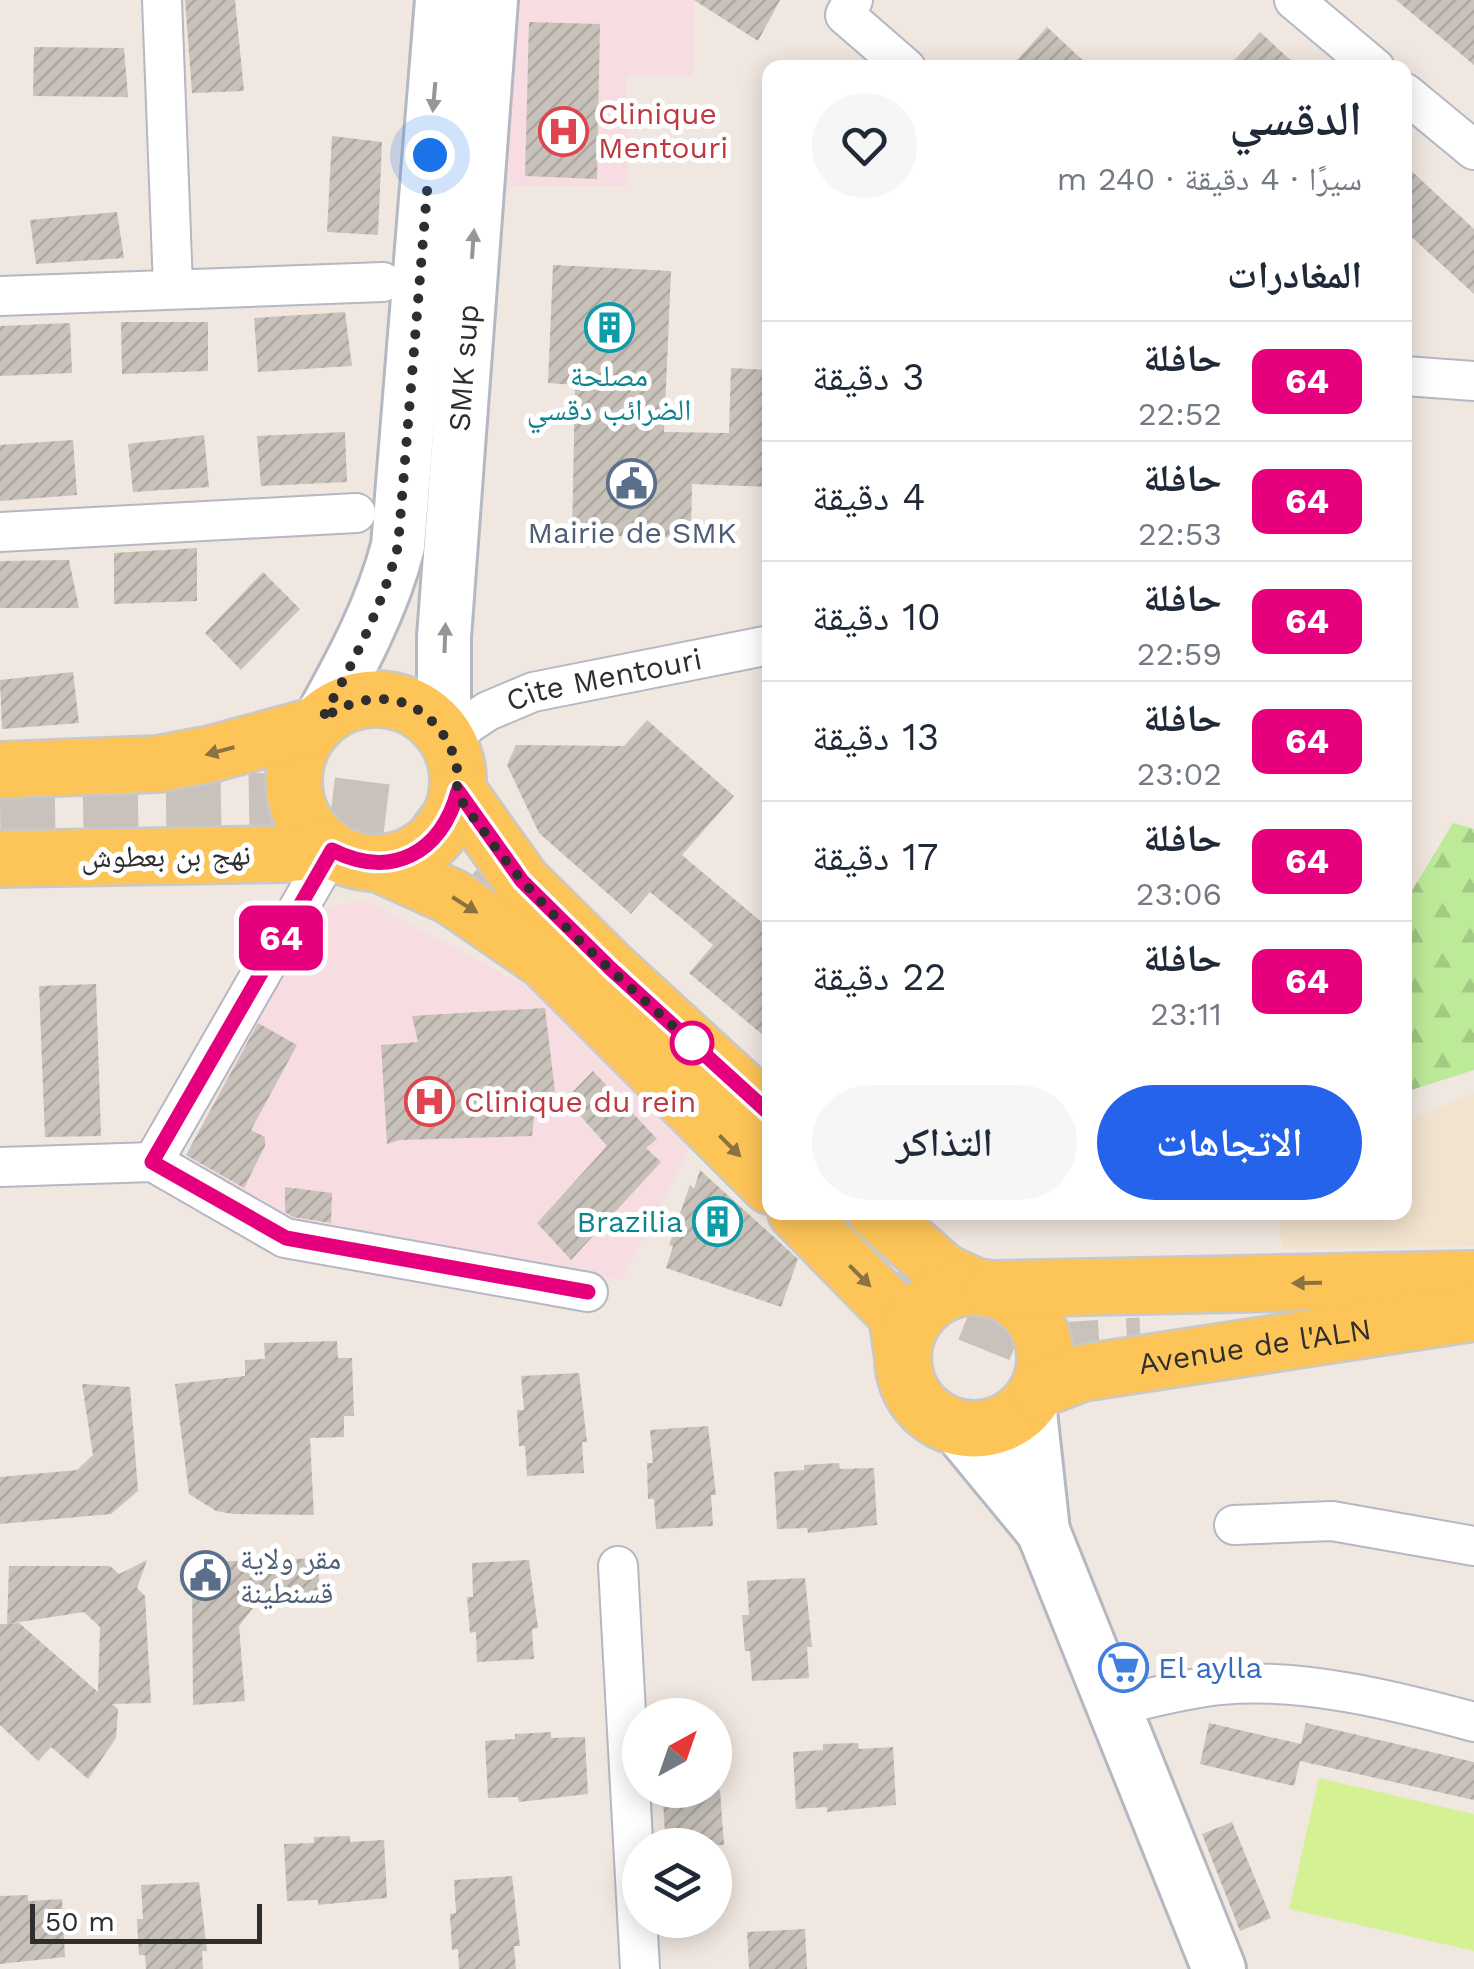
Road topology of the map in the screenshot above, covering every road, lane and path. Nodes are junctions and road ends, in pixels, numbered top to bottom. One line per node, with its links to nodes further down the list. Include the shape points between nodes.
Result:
1 (162, 0): 11 (street)
2 (442, 0): 18 (main road, one-way to 18, via 398,546 368,630)
3 (491, 0): 19 (main road, SMK sup, one-way to 3, via 444,638)
4 (853, 0): 6 (street, via 846,14)
5 (1294, 0): 7 (street)
6 (897, 60)
7 (1365, 60)
8 (1412, 98): 9 (street)
9 (1474, 150)
10 (384, 282): 11 (street)
11 (173, 287): 12 (street)
12 (0, 296)
13 (1412, 377): 14 (street)
14 (1474, 382)
15 (356, 513): 16 (street)
16 (0, 532)
17 (762, 647): 19 (street, Cite Mentouri, via 533,692)
18 (318, 722): 19 (main road, via 357,701 396,701 423,714); 20 (main road, one-way to 20, via 185,760); 22 (main road, via 301,746 294,792 314,834)
19 (445, 737): 21 (main road)
20 (0, 770)
21 (458, 791): 22 (main road, via 439,834 422,849 400,860); 24 (main road, via 522,881)
22 (347, 854): 23 (main road, نهج بن بعطوش); 25 (street); 27 (main road, one-way to 27, via 452,897 545,961)
23 (0, 859)
24 (762, 1107)
25 (152, 1162): 26 (street); 32 (street, via 286,1238)
26 (0, 1167)
27 (762, 1178)
28 (804, 1220): 36 (main road, one-way to 36, via 897,1315)
29 (889, 1220): 30 (main road)
30 (962, 1266): 31 (main road, one-way to 30); 36 (main road, via 954,1288 919,1310); 37 (main road, via 1013,1298 1040,1330 1044,1370)
31 (1474, 1279)
32 (588, 1292)
33 (1474, 1296): 35 (main road)
34 (1474, 1314): 37 (main road, Avenue de l'ALN, via 1082,1372)
35 (1267, 1326)
36 (902, 1351): 38 (main road, via 914,1397)
37 (1033, 1397): 38 (main road, via 1006,1422); 40 (main road)
38 (958, 1428): 40 (main road)
39 (1234, 1525): 41 (street, via 1332,1522)
40 (1043, 1532): 43 (main road)
41 (1474, 1546)
42 (618, 1566): 45 (street)
43 (1114, 1706): 44 (street, via 1221,1684 1289,1686 1401,1702); 46 (main road)
44 (1474, 1722)
45 (640, 1969)
46 (1219, 1969)

